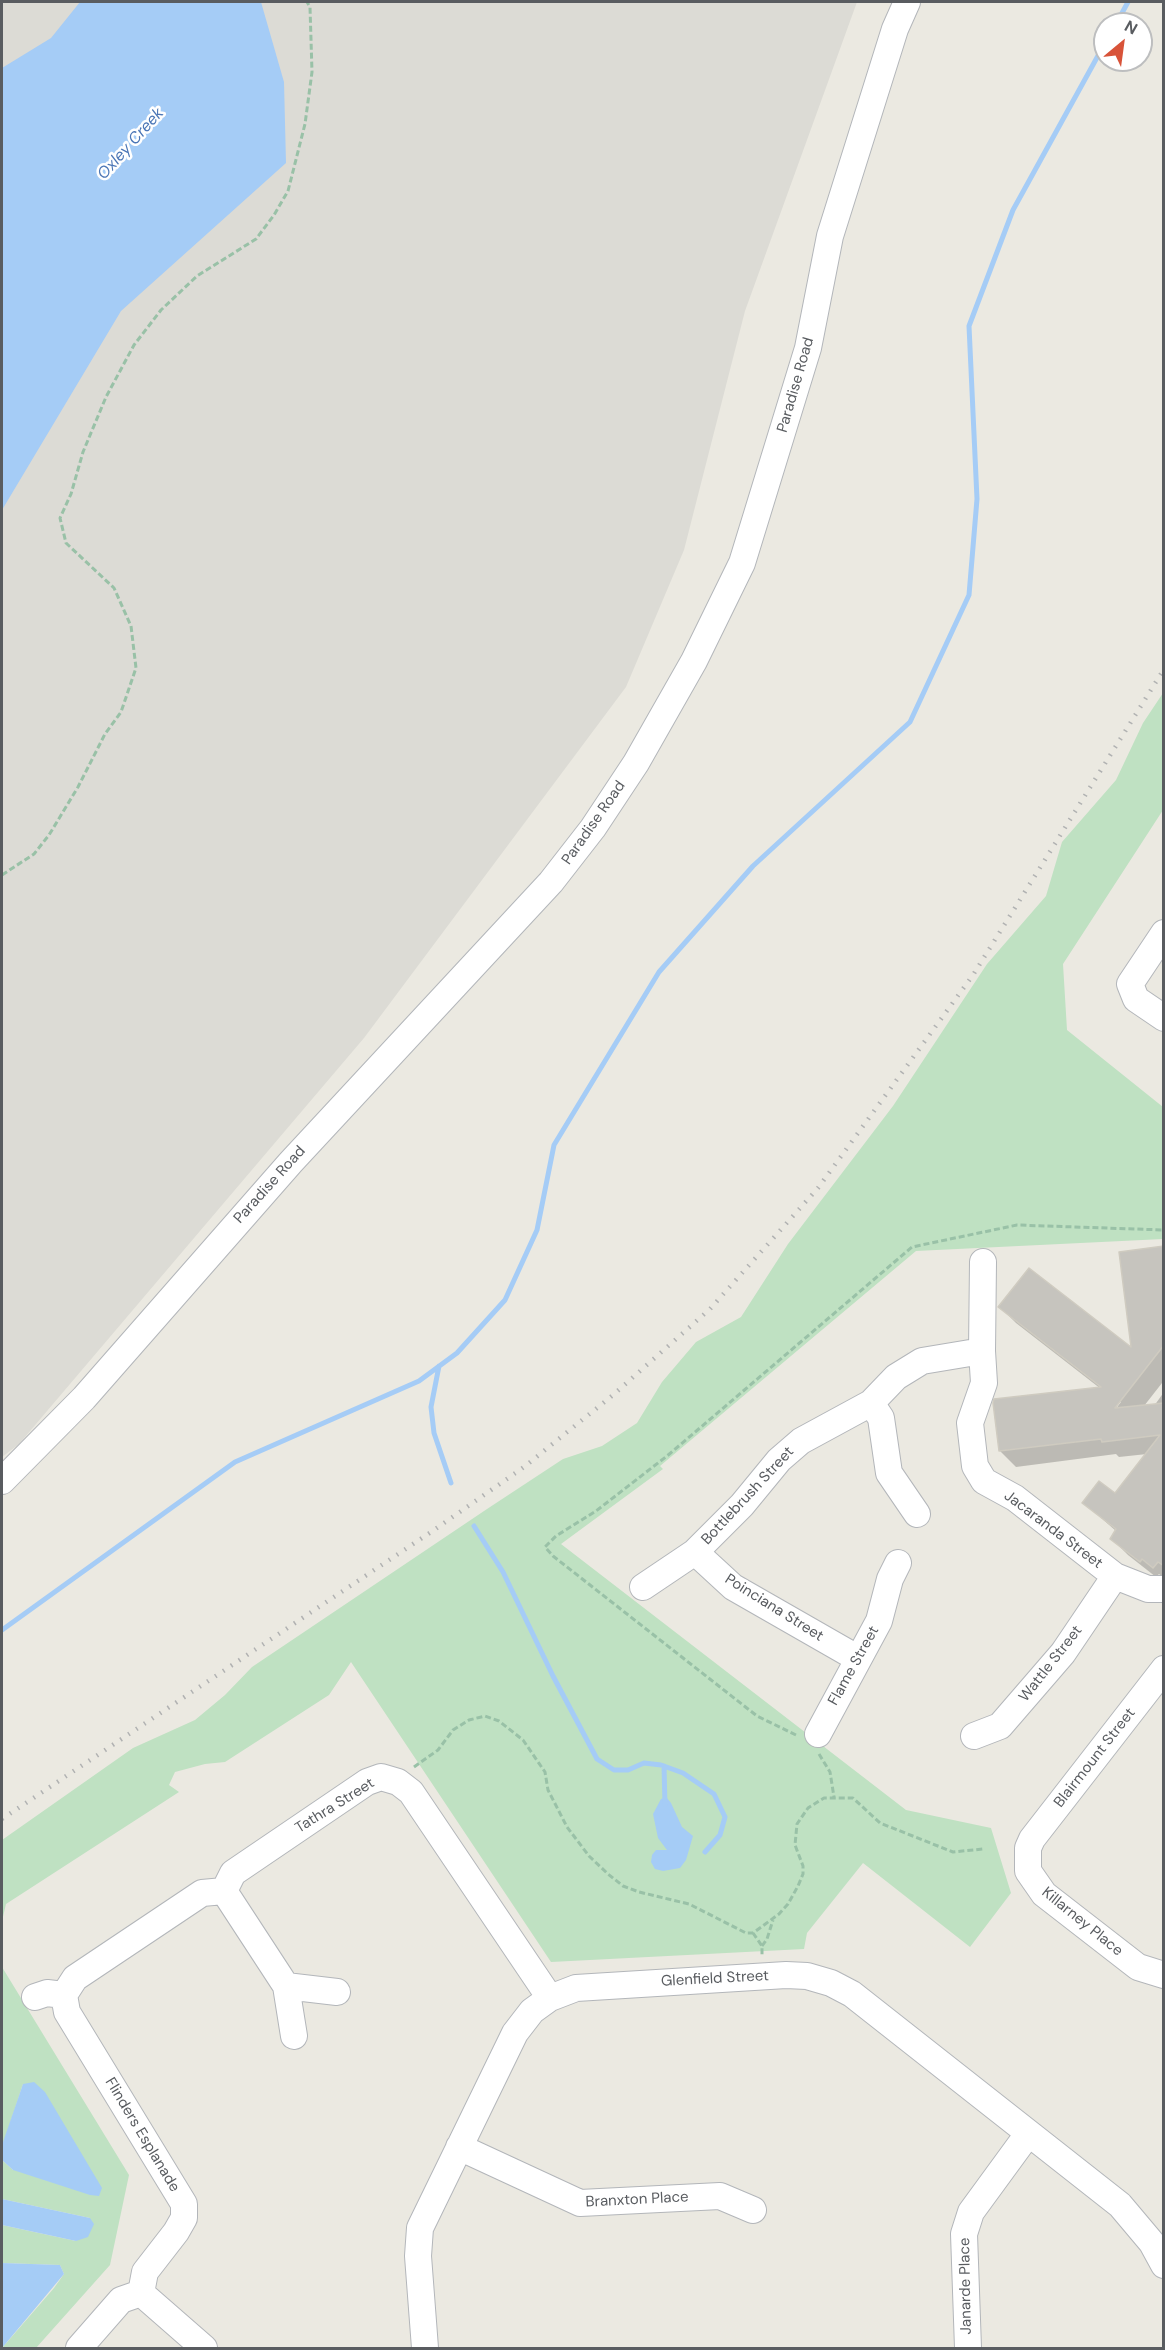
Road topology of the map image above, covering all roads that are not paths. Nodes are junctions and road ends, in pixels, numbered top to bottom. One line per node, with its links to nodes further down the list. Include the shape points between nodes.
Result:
1 (907, 2): 7 (street, Paradise Road, via 830,236 808,348 742,563 694,661 636,763 551,882 291,1162 84,1398)
2 (1164, 933): 3 (street, via 1130,984 1136,999)
3 (1164, 1018)
4 (983, 1262): 5 (street, Jacaranda Street)
5 (982, 1351): 6 (street, Bottlebrush Street, via 922,1361 896,1377); 11 (street, Jacaranda Street, via 984,1383 970,1423 975,1466 984,1481 1015,1498)
6 (871, 1403): 8 (street, via 881,1418 889,1473); 9 (street, Bottlebrush Street, via 801,1441)
7 (2, 1481)
8 (917, 1514)
9 (695, 1552): 12 (street, Bottlebrush Street); 14 (street, Poinciana Street, via 733,1587)
10 (898, 1563): 14 (street, Flame Street, via 879,1621)
11 (1115, 1576): 13 (street, Jacaranda Street, via 1148,1589); 17 (street, Wattle Street, via 1064,1653 1000,1726)
12 (644, 1587)
13 (1164, 1589)
14 (857, 1658): 16 (street, Flame Street)
15 (1164, 1669): 18 (street, Blairmount Street)
16 (818, 1734)
17 (974, 1736)
18 (1028, 1848): 20 (street, Killarney Place, via 1028,1871 1044,1894 1138,1967)
19 (224, 1891): 21 (street); 23 (street, via 202,1893 75,1978); 25 (street, Tathra Street, via 234,1873 367,1782 381,1777 398,1782 411,1792)
20 (1164, 1975)
21 (286, 1986): 22 (street); 26 (street)
22 (337, 1992)
23 (64, 1995): 24 (street, via 47,1993); 31 (street, Flinders Esplanade, via 66,2012 184,2204 184,2218 145,2272)
24 (35, 1997)
25 (550, 1998): 27 (street, Glenfield Street, via 576,1988 786,1975 831,1983 852,1994); 28 (street, Glenfield Street, via 514,2032)
26 (294, 2036)
27 (1028, 2134): 30 (street, Glenfield Street, via 1120,2205 1152,2243); 35 (street, Janarde Place, via 971,2212 964,2234)
28 (459, 2147): 29 (street, Branxton Place, via 580,2203 720,2196); 34 (street, Glenfield Street, via 420,2228 418,2256)
29 (753, 2210)
30 (1164, 2265)
31 (141, 2293): 32 (street, via 120,2300); 33 (street)
32 (79, 2349)
33 (204, 2349)
34 (425, 2349)
35 (968, 2349)

